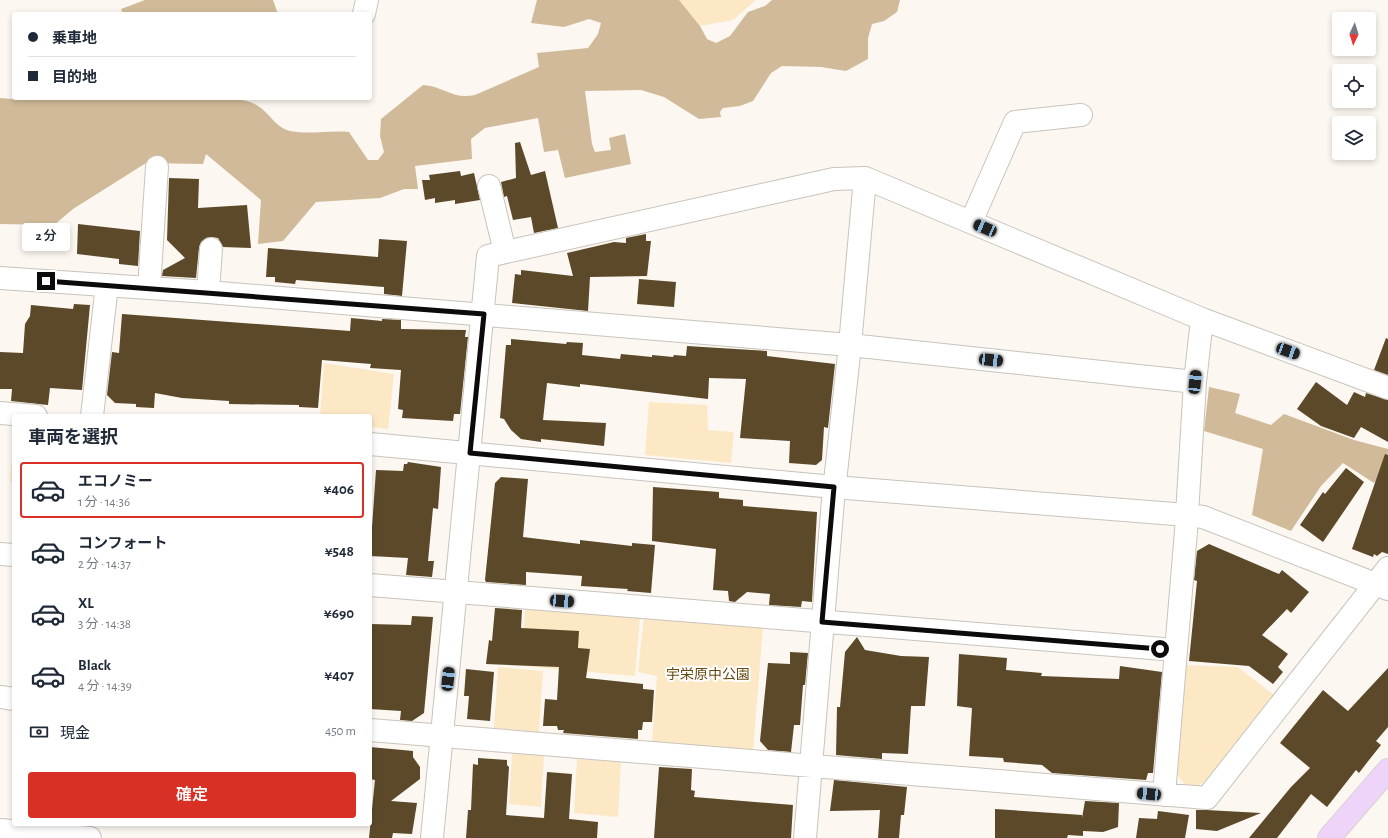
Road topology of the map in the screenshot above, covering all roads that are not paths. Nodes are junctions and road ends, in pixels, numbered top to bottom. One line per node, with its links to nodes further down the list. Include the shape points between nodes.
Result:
1 (367, 0): 2 (street)
2 (364, 12)
3 (1081, 115): 7 (street, via 1015,122)
4 (157, 167): 12 (street)
5 (865, 178): 7 (street); 9 (street, via 834,179); 16 (street)
6 (489, 186): 9 (street)
7 (971, 222): 15 (street)
8 (211, 249): 13 (street)
9 (505, 252): 14 (street, via 488,256)
10 (0, 278): 11 (street)
11 (107, 284): 12 (street); 21 (street)
12 (149, 288): 13 (street)
13 (208, 292): 14 (street)
14 (484, 314): 16 (street); 23 (street)
15 (1202, 320): 17 (street); 18 (street)
16 (850, 345): 17 (street); 24 (street)
17 (1195, 382): 25 (street)
18 (1388, 388)
19 (0, 413): 20 (street)
20 (12, 414)
21 (92, 414)
22 (372, 444): 23 (street)
23 (470, 453): 24 (street); 30 (street)
24 (834, 487): 25 (street); 31 (street)
25 (1187, 515): 28 (street, via 1203,517); 32 (street)
26 (0, 554): 27 (street)
27 (12, 555)
28 (1384, 581): 39 (street, via 1207,798)
29 (372, 585): 30 (street)
30 (456, 592): 31 (street); 36 (street)
31 (822, 622): 32 (street); 37 (street)
32 (1176, 650): 39 (street)
33 (0, 698): 34 (street)
34 (12, 699)
35 (372, 730): 36 (street)
36 (442, 736): 37 (street); 43 (street)
37 (812, 766): 39 (street); 44 (street)
38 (1385, 780): 45 (main road)
39 (1164, 795)
40 (0, 830): 41 (street)
41 (49, 832): 42 (street)
42 (90, 838)
43 (432, 838)
44 (805, 838)
45 (1329, 838)

